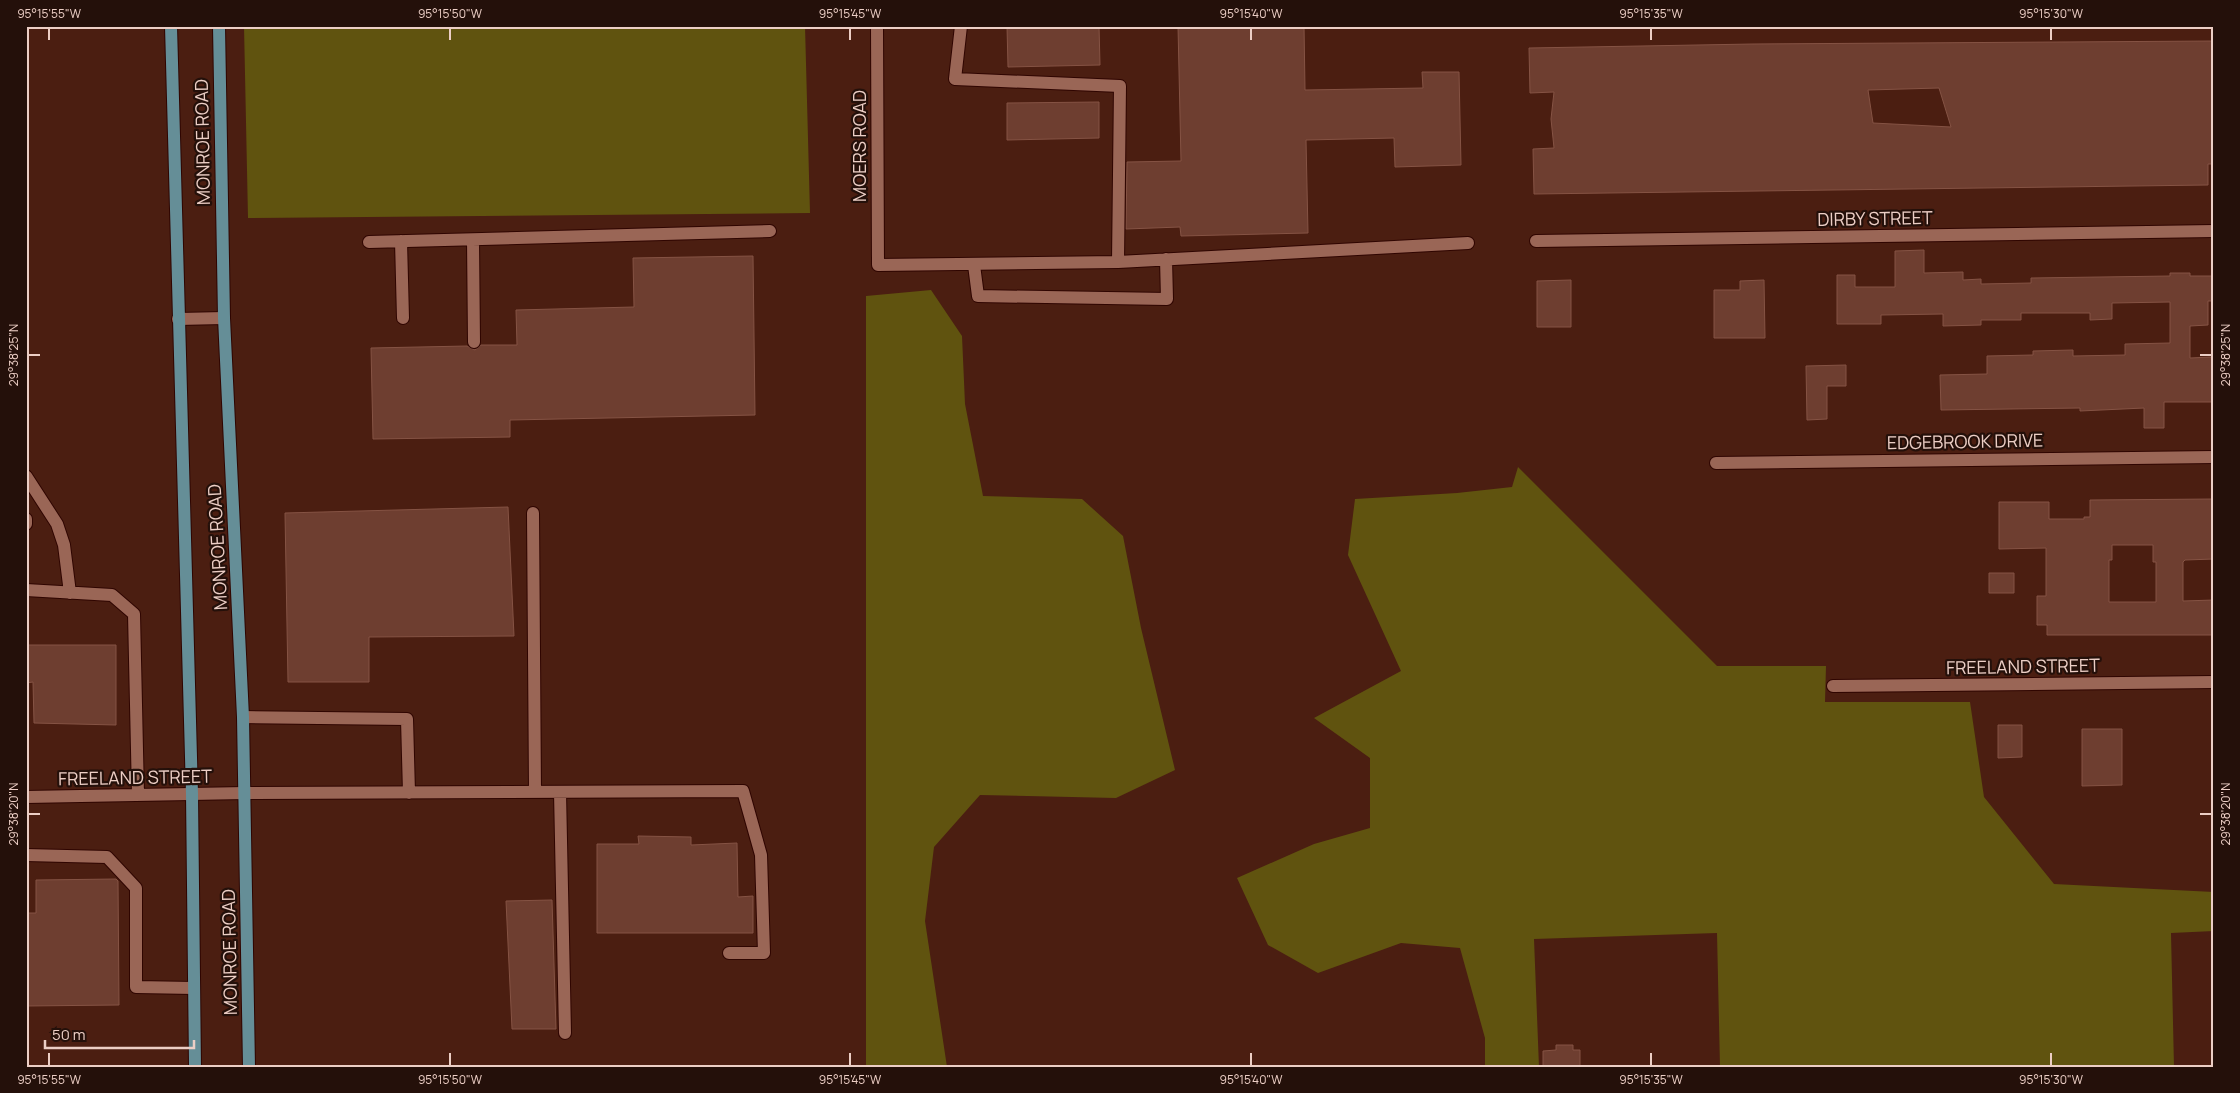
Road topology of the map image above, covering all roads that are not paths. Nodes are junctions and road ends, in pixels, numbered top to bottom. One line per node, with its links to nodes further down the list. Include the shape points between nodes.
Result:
1 (171, 26): 17 (main road, MONROE ROAD)
2 (219, 26): 15 (main road, MONROE ROAD)
3 (877, 26): 14 (street, MOERS ROAD, via 878,265)
4 (961, 26): 13 (street, via 955,79 1120,86)
5 (770, 231): 7 (street)
6 (2214, 231): 9 (street, DIRBY STREET)
7 (473, 240): 8 (street); 18 (street)
8 (401, 241): 10 (street); 16 (street)
9 (1536, 241)
10 (368, 242)
11 (1468, 243): 12 (street)
12 (1166, 259): 13 (street); 14 (street, via 1167,299 978,296)
13 (1118, 262): 14 (street)
14 (974, 265)
15 (224, 318): 17 (street); 29 (main road, MONROE ROAD)
16 (403, 318)
17 (178, 319): 34 (main road, MONROE ROAD)
18 (474, 342)
19 (2214, 457): 20 (street, EDGEBROOK DRIVE)
20 (1716, 463)
21 (26, 476): 26 (street, via 57,524 64,545)
22 (533, 512): 30 (street)
23 (26, 519): 24 (street)
24 (26, 524)
25 (26, 590): 26 (street)
26 (70, 593): 35 (street, via 112,595 134,614)
27 (2214, 682): 28 (street, FREELAND STREET)
28 (1833, 686)
29 (243, 717): 32 (main road, MONROE ROAD); 33 (street, via 407,719)
30 (535, 792): 31 (street, FREELAND STREET); 33 (street, FREELAND STREET)
31 (560, 792): 38 (street, FREELAND STREET, via 743,791 762,855 764,953); 40 (street)
32 (245, 793): 33 (street, FREELAND STREET); 34 (street, FREELAND STREET); 42 (main road, MONROE ROAD)
33 (409, 793)
34 (192, 794): 35 (street, FREELAND STREET); 39 (main road, MONROE ROAD)
35 (138, 795): 36 (street, FREELAND STREET)
36 (26, 797)
37 (26, 855): 39 (street, via 107,857 136,888 136,987)
38 (729, 953)
39 (194, 988): 41 (main road, MONROE ROAD)
40 (565, 1033)
41 (195, 1067)
42 (250, 1067)

